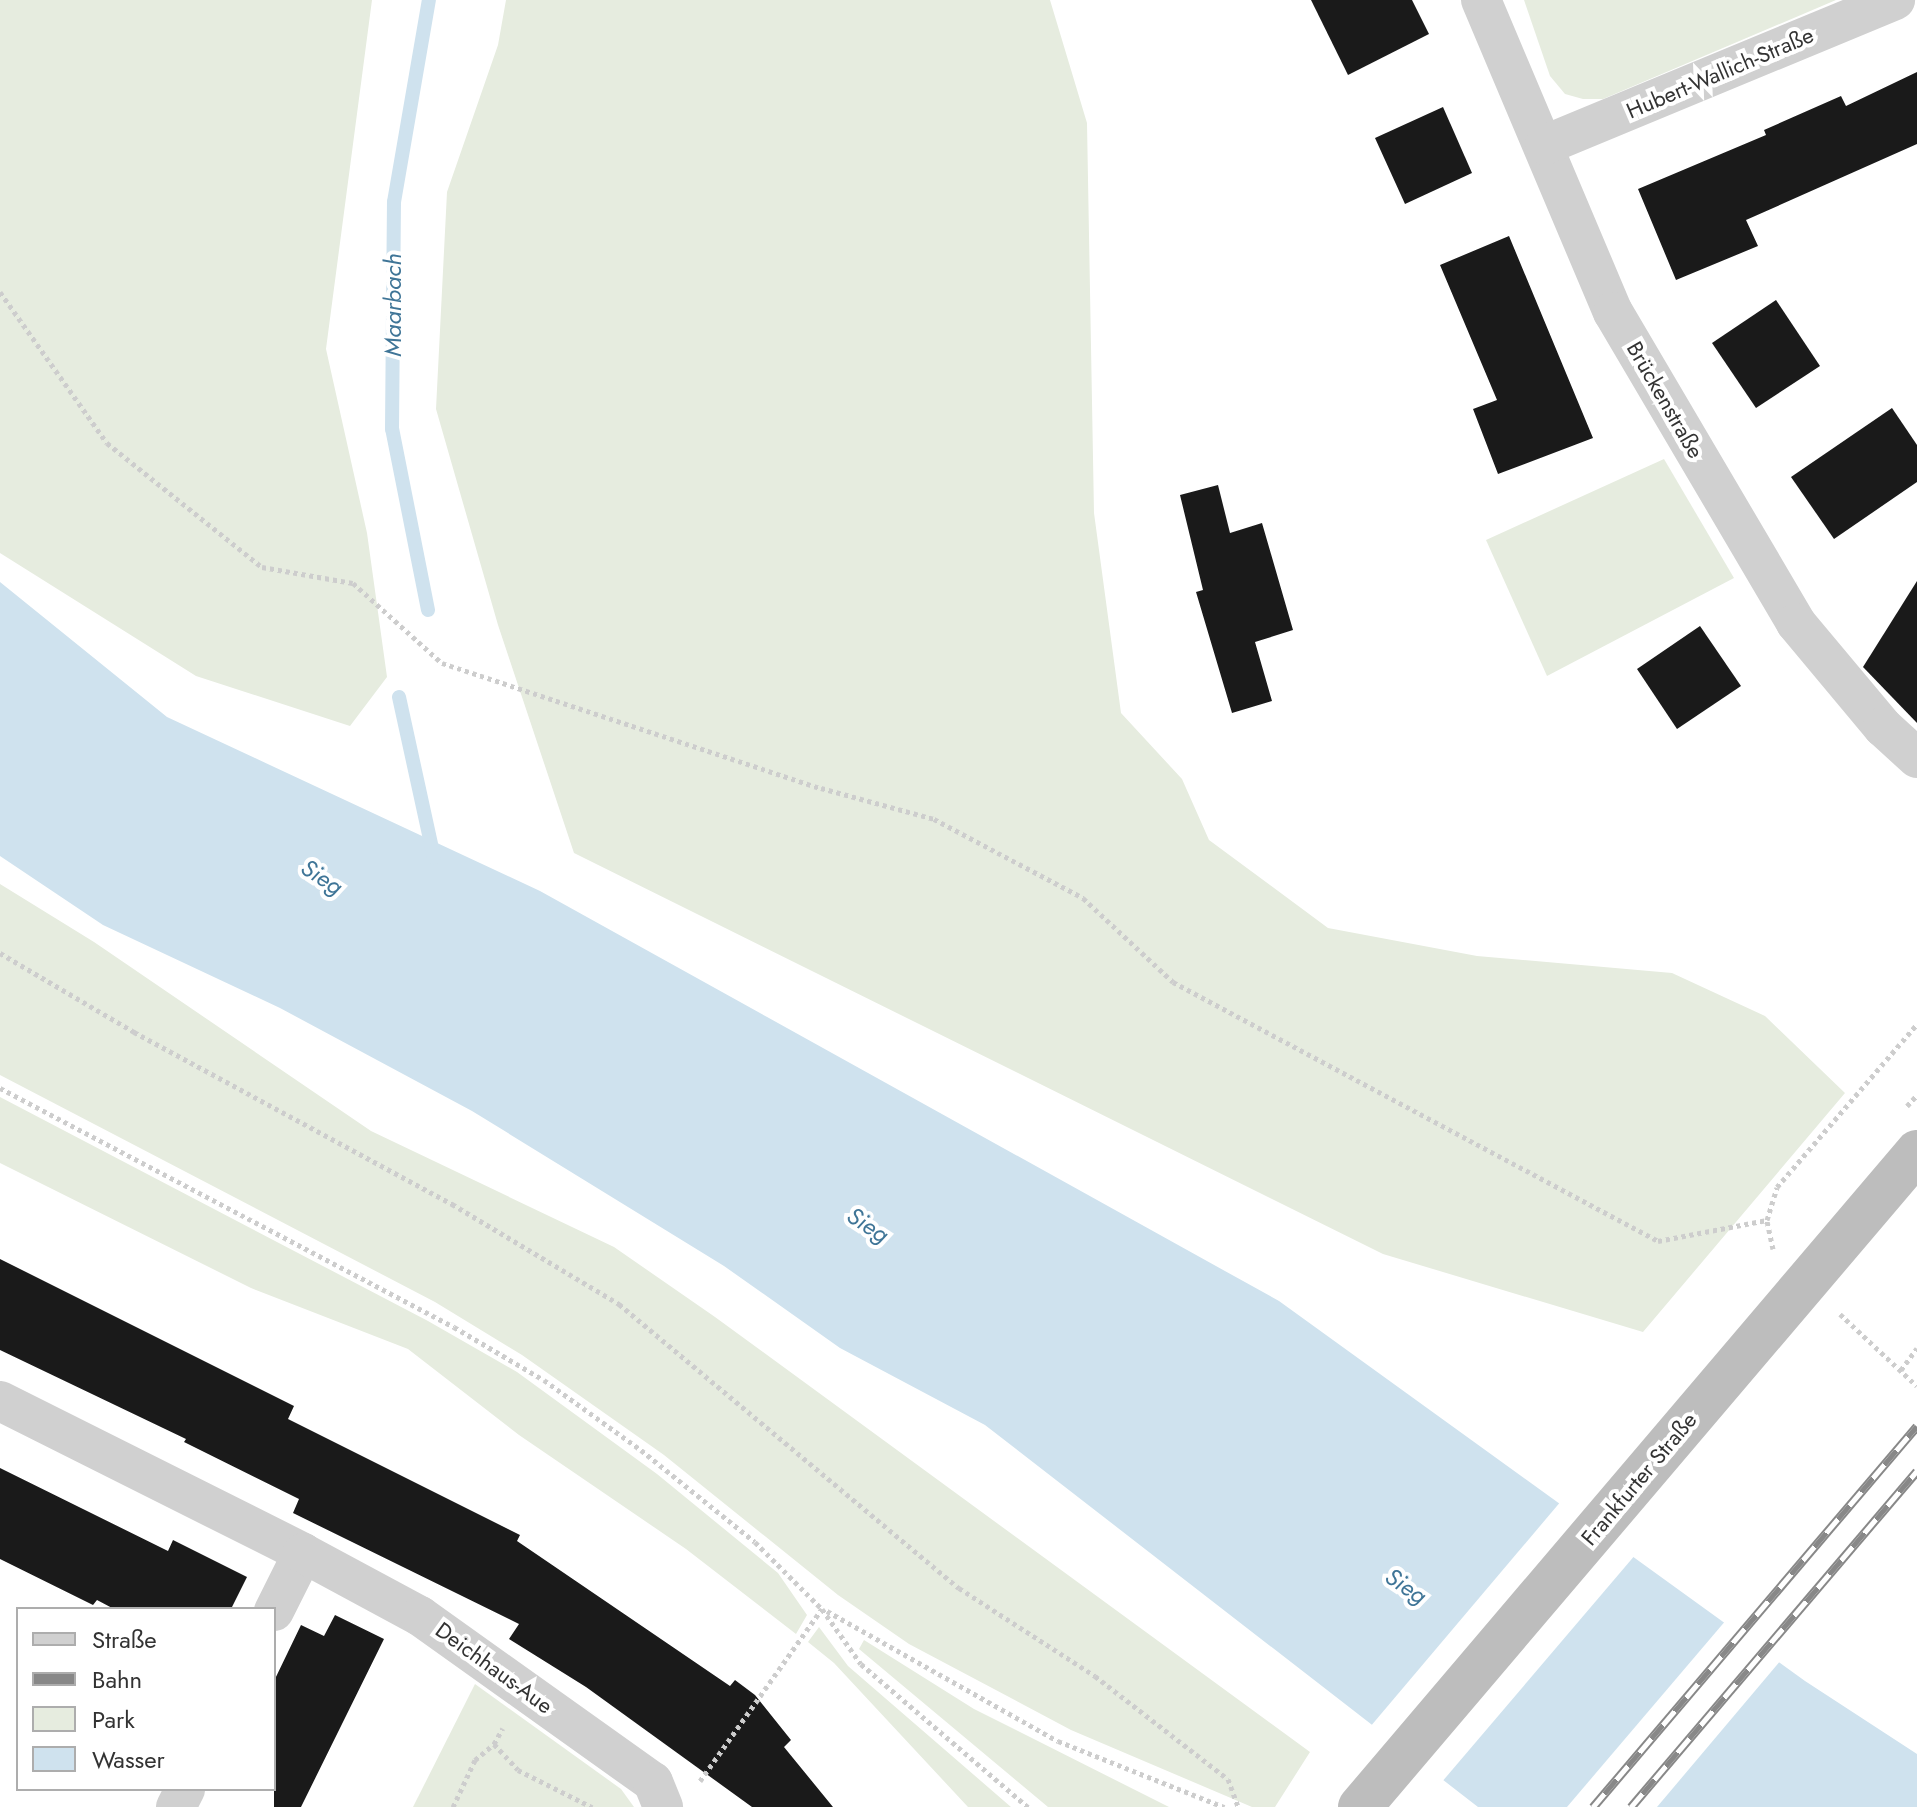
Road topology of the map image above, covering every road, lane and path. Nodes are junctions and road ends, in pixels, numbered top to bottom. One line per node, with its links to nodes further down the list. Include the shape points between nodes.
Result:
1 (1481, 0): 3 (street, Brückenstraße)
2 (1895, 0): 3 (street, Hubert-Wallich-Straße)
3 (1545, 145): 5 (street, Brückenstraße, via 1613,312 1796,623 1883,727)
4 (0, 292): 9 (path, via 107,443 262,567 353,583 442,663 821,788 934,819 1083,898 1173,982 1658,1241)
5 (1917, 758)
6 (0, 953): 23 (path, via 134,1032 452,1204 619,1304 959,1588 1095,1676 1228,1779)
7 (0, 1088): 15 (path, via 454,1327 544,1380 755,1542)
8 (1917, 1152): 24 (main road, Frankfurter Straße, bridge)
9 (1767, 1220)
10 (1917, 1348): 11 (path, via 1901,1370)
11 (1917, 1386)
12 (0, 1401): 13 (street, Deichhaus-Aue)
13 (303, 1553): 14 (street); 16 (street, Deichhaus-Aue, via 420,1616)
14 (276, 1607)
15 (822, 1609): 18 (path); 21 (path, via 861,1664); 22 (path, via 1058,1741)
16 (521, 1687): 17 (path); 18 (street, Deichhaus-Aue)
17 (494, 1744): 19 (path, via 475,1760); 20 (path, via 518,1770)
18 (677, 1800)
19 (453, 1807)
20 (592, 1807)
21 (1028, 1807)
22 (1224, 1807)
23 (1238, 1807)
24 (1360, 1807)

